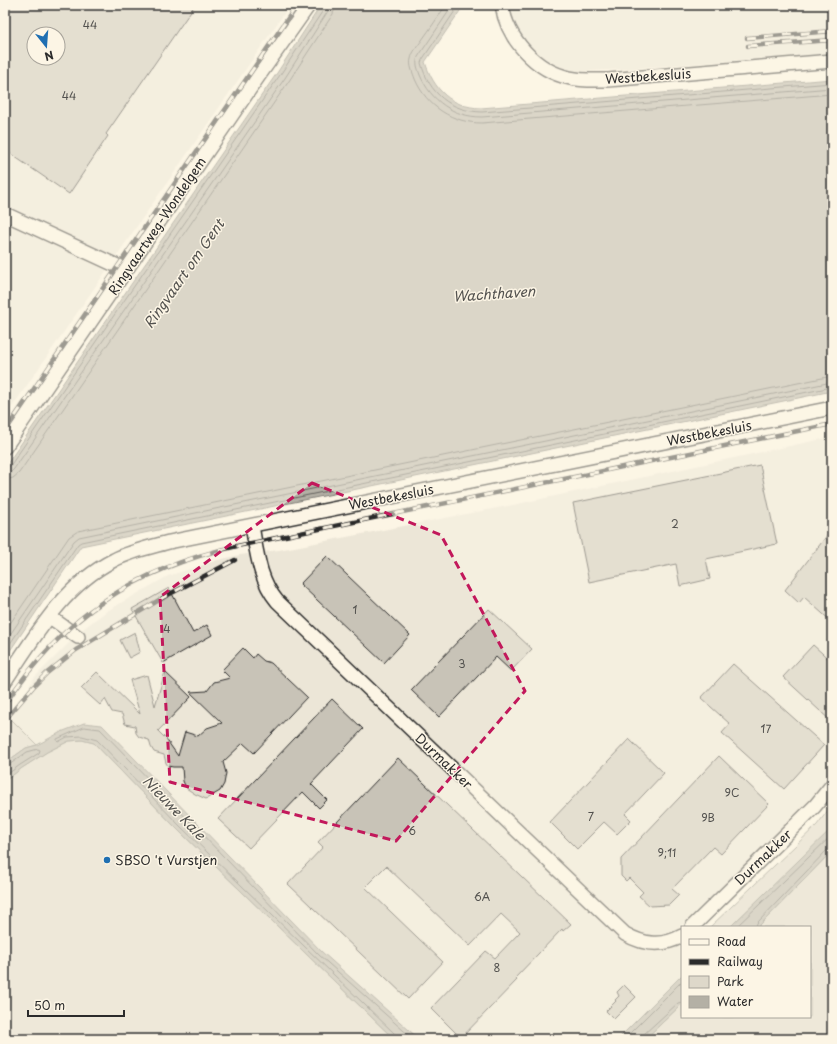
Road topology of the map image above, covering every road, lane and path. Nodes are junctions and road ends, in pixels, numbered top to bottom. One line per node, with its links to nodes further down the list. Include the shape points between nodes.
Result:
1 (309, 5): 5 (street, Ringvaartweg-Wondelgem)
2 (502, 5): 3 (street, Westbekesluis, via 509,28 518,44 542,66 570,78 608,80)
3 (832, 61)
4 (5, 214): 5 (street)
5 (126, 270): 7 (street, Ringvaartweg-Wondelgem)
6 (832, 408): 8 (street, Westbekesluis)
7 (5, 447)
8 (252, 526): 9 (street, Westbekesluis, via 149,547 115,559 77,585); 14 (street, Durmakker, via 263,578 277,601 625,934 637,941 650,944 663,943)
9 (50, 617): 10 (street); 11 (street, Westbekesluis)
10 (78, 636)
11 (5, 681)
12 (832, 785): 13 (street, Durmakker, via 815,806)
13 (693, 926)
14 (681, 937)

